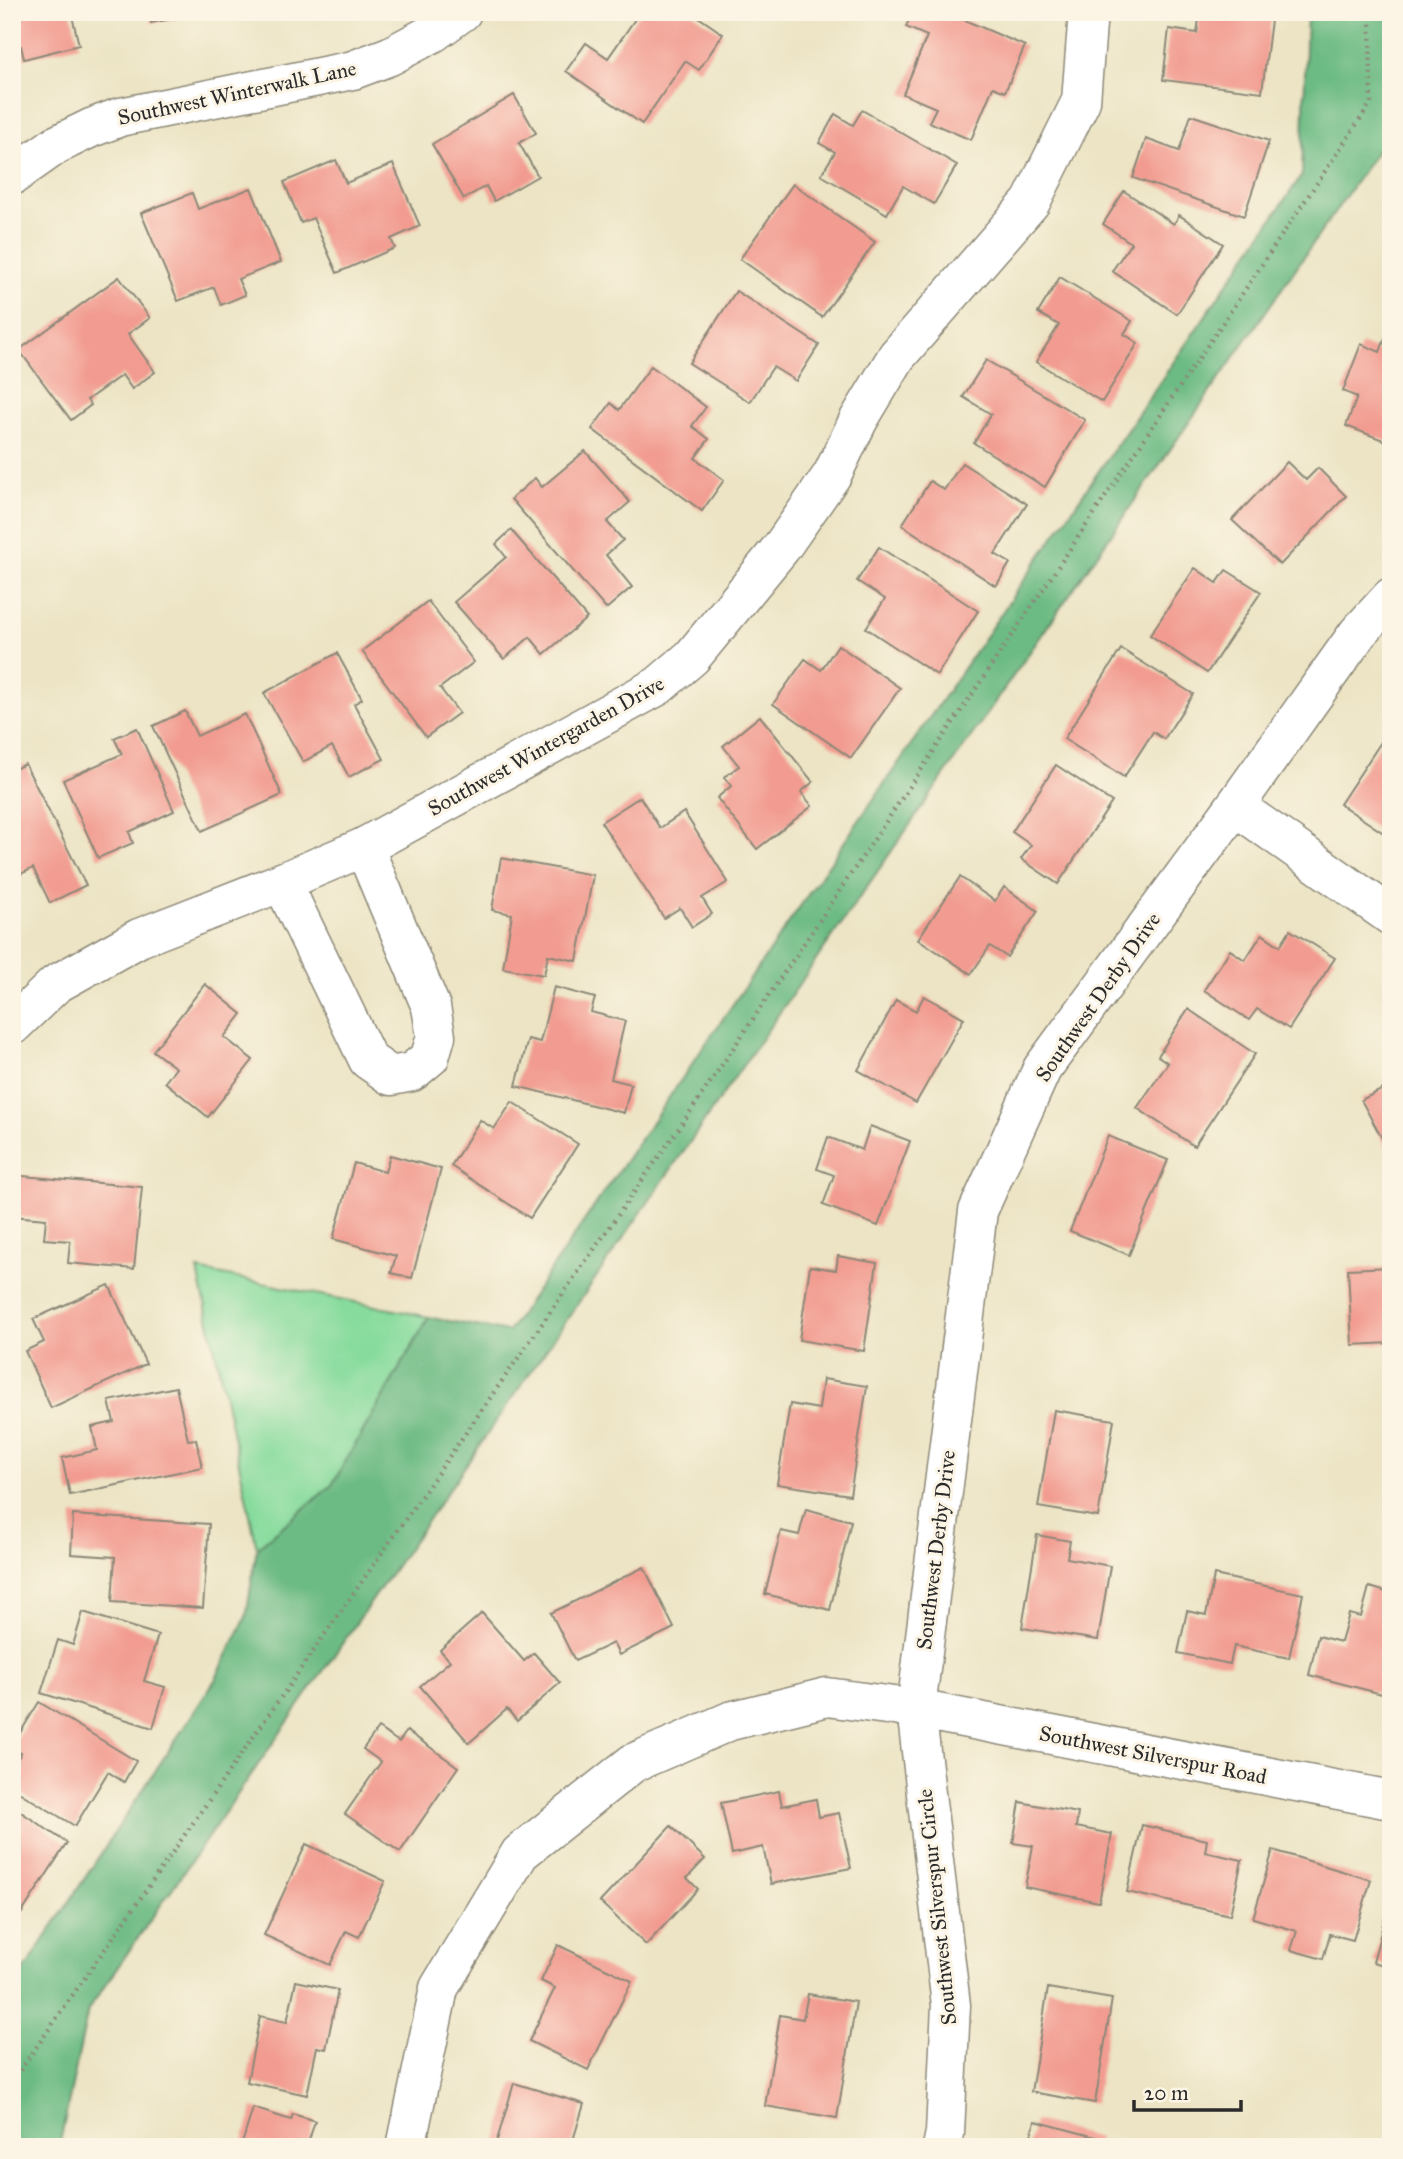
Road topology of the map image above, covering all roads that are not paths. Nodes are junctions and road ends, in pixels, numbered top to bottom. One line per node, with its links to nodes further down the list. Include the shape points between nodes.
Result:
1 (462, 12): 3 (street, Southwest Winterwalk Lane, via 433,33 353,70 110,121 56,145)
2 (1088, 12): 6 (street, Southwest Wintergarden Drive, via 1081,101 1031,202 897,356 832,475 781,548 692,657 658,686)
3 (12, 176)
4 (1391, 597): 5 (street, Southwest Derby Drive, via 1358,633)
5 (1235, 806): 8 (street); 10 (street, Southwest Derby Drive, via 1042,1069 978,1211)
6 (364, 847): 7 (street, Southwest Wintergarden Drive); 7 (street, via 431,1007 436,1036 430,1057 412,1072 391,1076 368,1060)
7 (282, 883): 9 (street, Southwest Wintergarden Drive, via 139,938 56,984)
8 (1391, 916)
9 (12, 1026)
10 (916, 1709): 11 (street, Southwest Silverspur Road); 12 (street, Southwest Silverspur Road, via 827,1697 730,1721 633,1763 520,1853 439,1988); 13 (street, Southwest Silverspur Circle, via 951,2005)
11 (1391, 1800)
12 (406, 2147)
13 (942, 2147)

